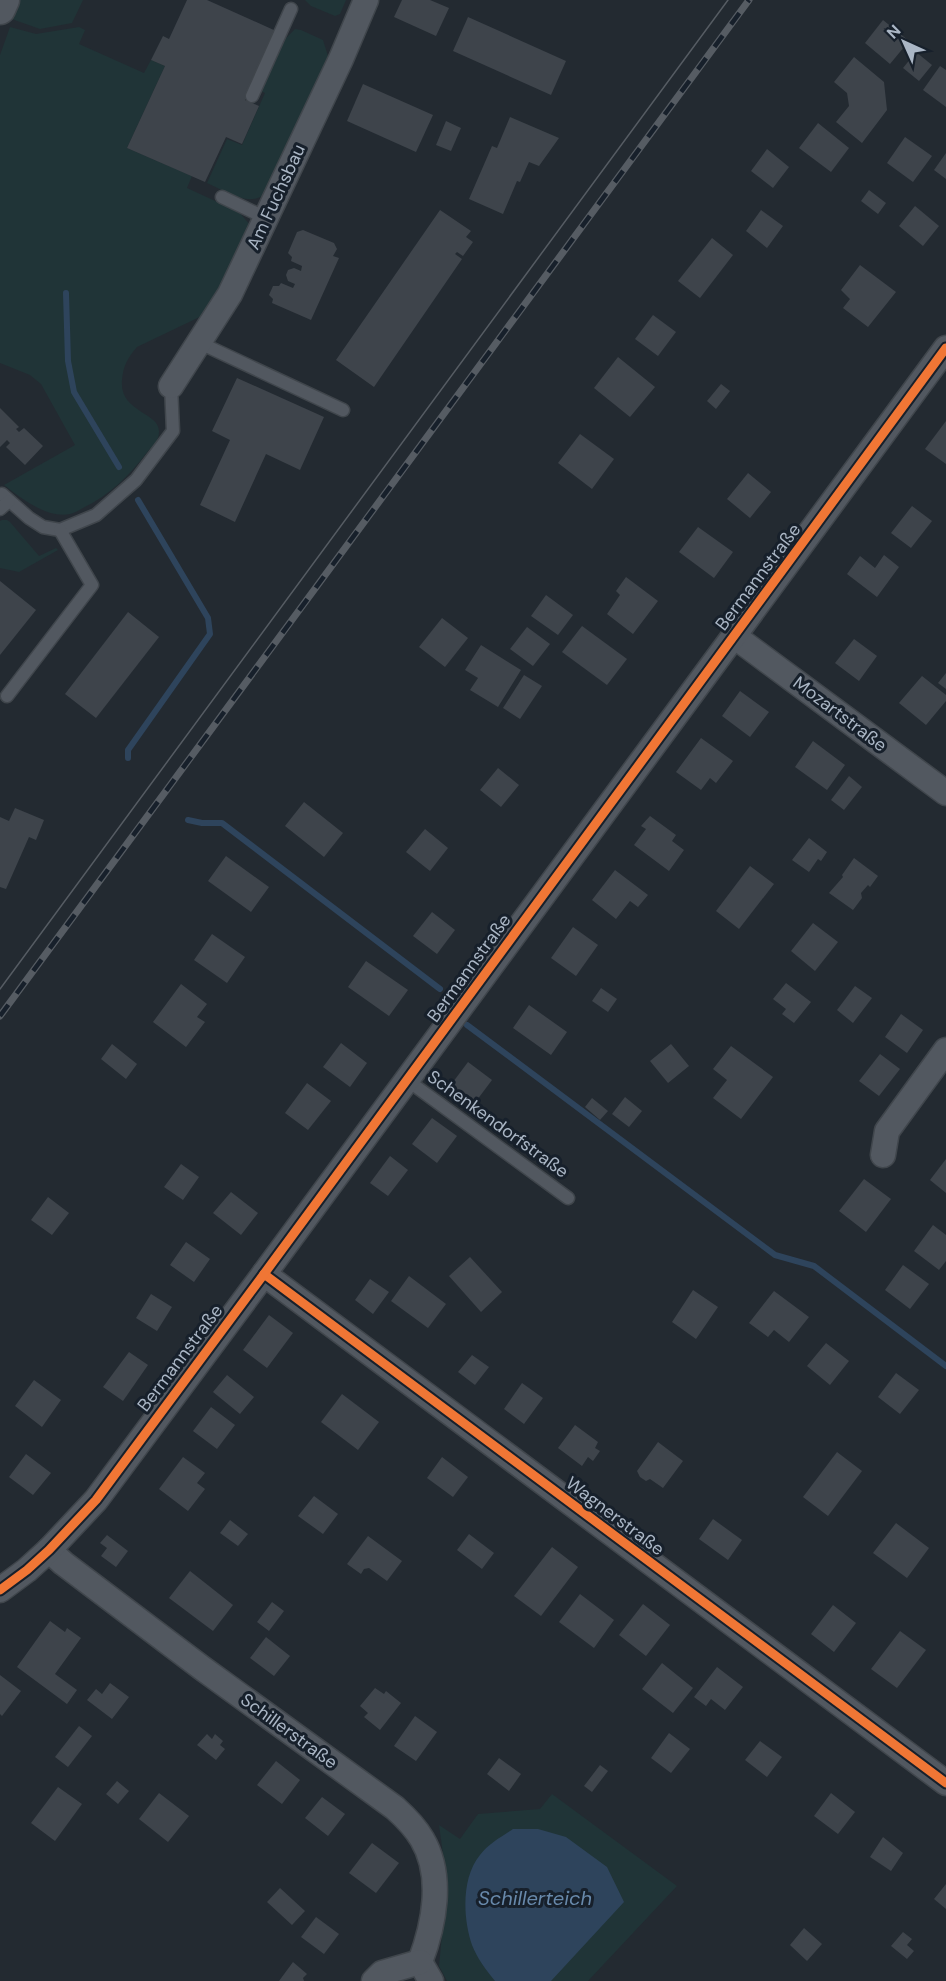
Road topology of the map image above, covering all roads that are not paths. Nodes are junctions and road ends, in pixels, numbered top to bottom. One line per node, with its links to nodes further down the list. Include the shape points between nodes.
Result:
1 (4, 0): 3 (street)
2 (366, 0): 7 (street, Am Fuchsbau)
3 (0, 9)
4 (291, 9): 5 (lane)
5 (252, 96)
6 (222, 197): 7 (lane)
7 (266, 218): 8 (street, Am Fuchsbau, via 230,294)
8 (200, 343): 10 (street, Am Fuchsbau); 11 (lane)
9 (946, 348): 14 (street, Bermannstraße)
10 (171, 386): 13 (lane, via 172,431 136,480 96,514)
11 (343, 410)
12 (4, 501): 13 (lane, via 43,527)
13 (60, 530): 15 (lane, via 92,585)
14 (734, 636): 16 (street, Mozartstraße); 18 (street, Bermannstraße)
15 (7, 696)
16 (946, 793)
17 (946, 1050): 19 (street, via 887,1131)
18 (407, 1080): 20 (lane, Schenkendorfstraße); 21 (street, Bermannstraße)
19 (883, 1155)
20 (568, 1198)
21 (264, 1274): 22 (street, Bermannstraße, via 96,1500); 24 (street, Wagnerstraße)
22 (49, 1550): 23 (street, Bermannstraße); 25 (street, Schillerstraße, via 202,1668 395,1808 412,1825 429,1854 435,1888)
23 (0, 1590)
24 (946, 1783)
25 (425, 1971): 26 (street, Schillerstraße, via 382,1973)
26 (374, 1981)

